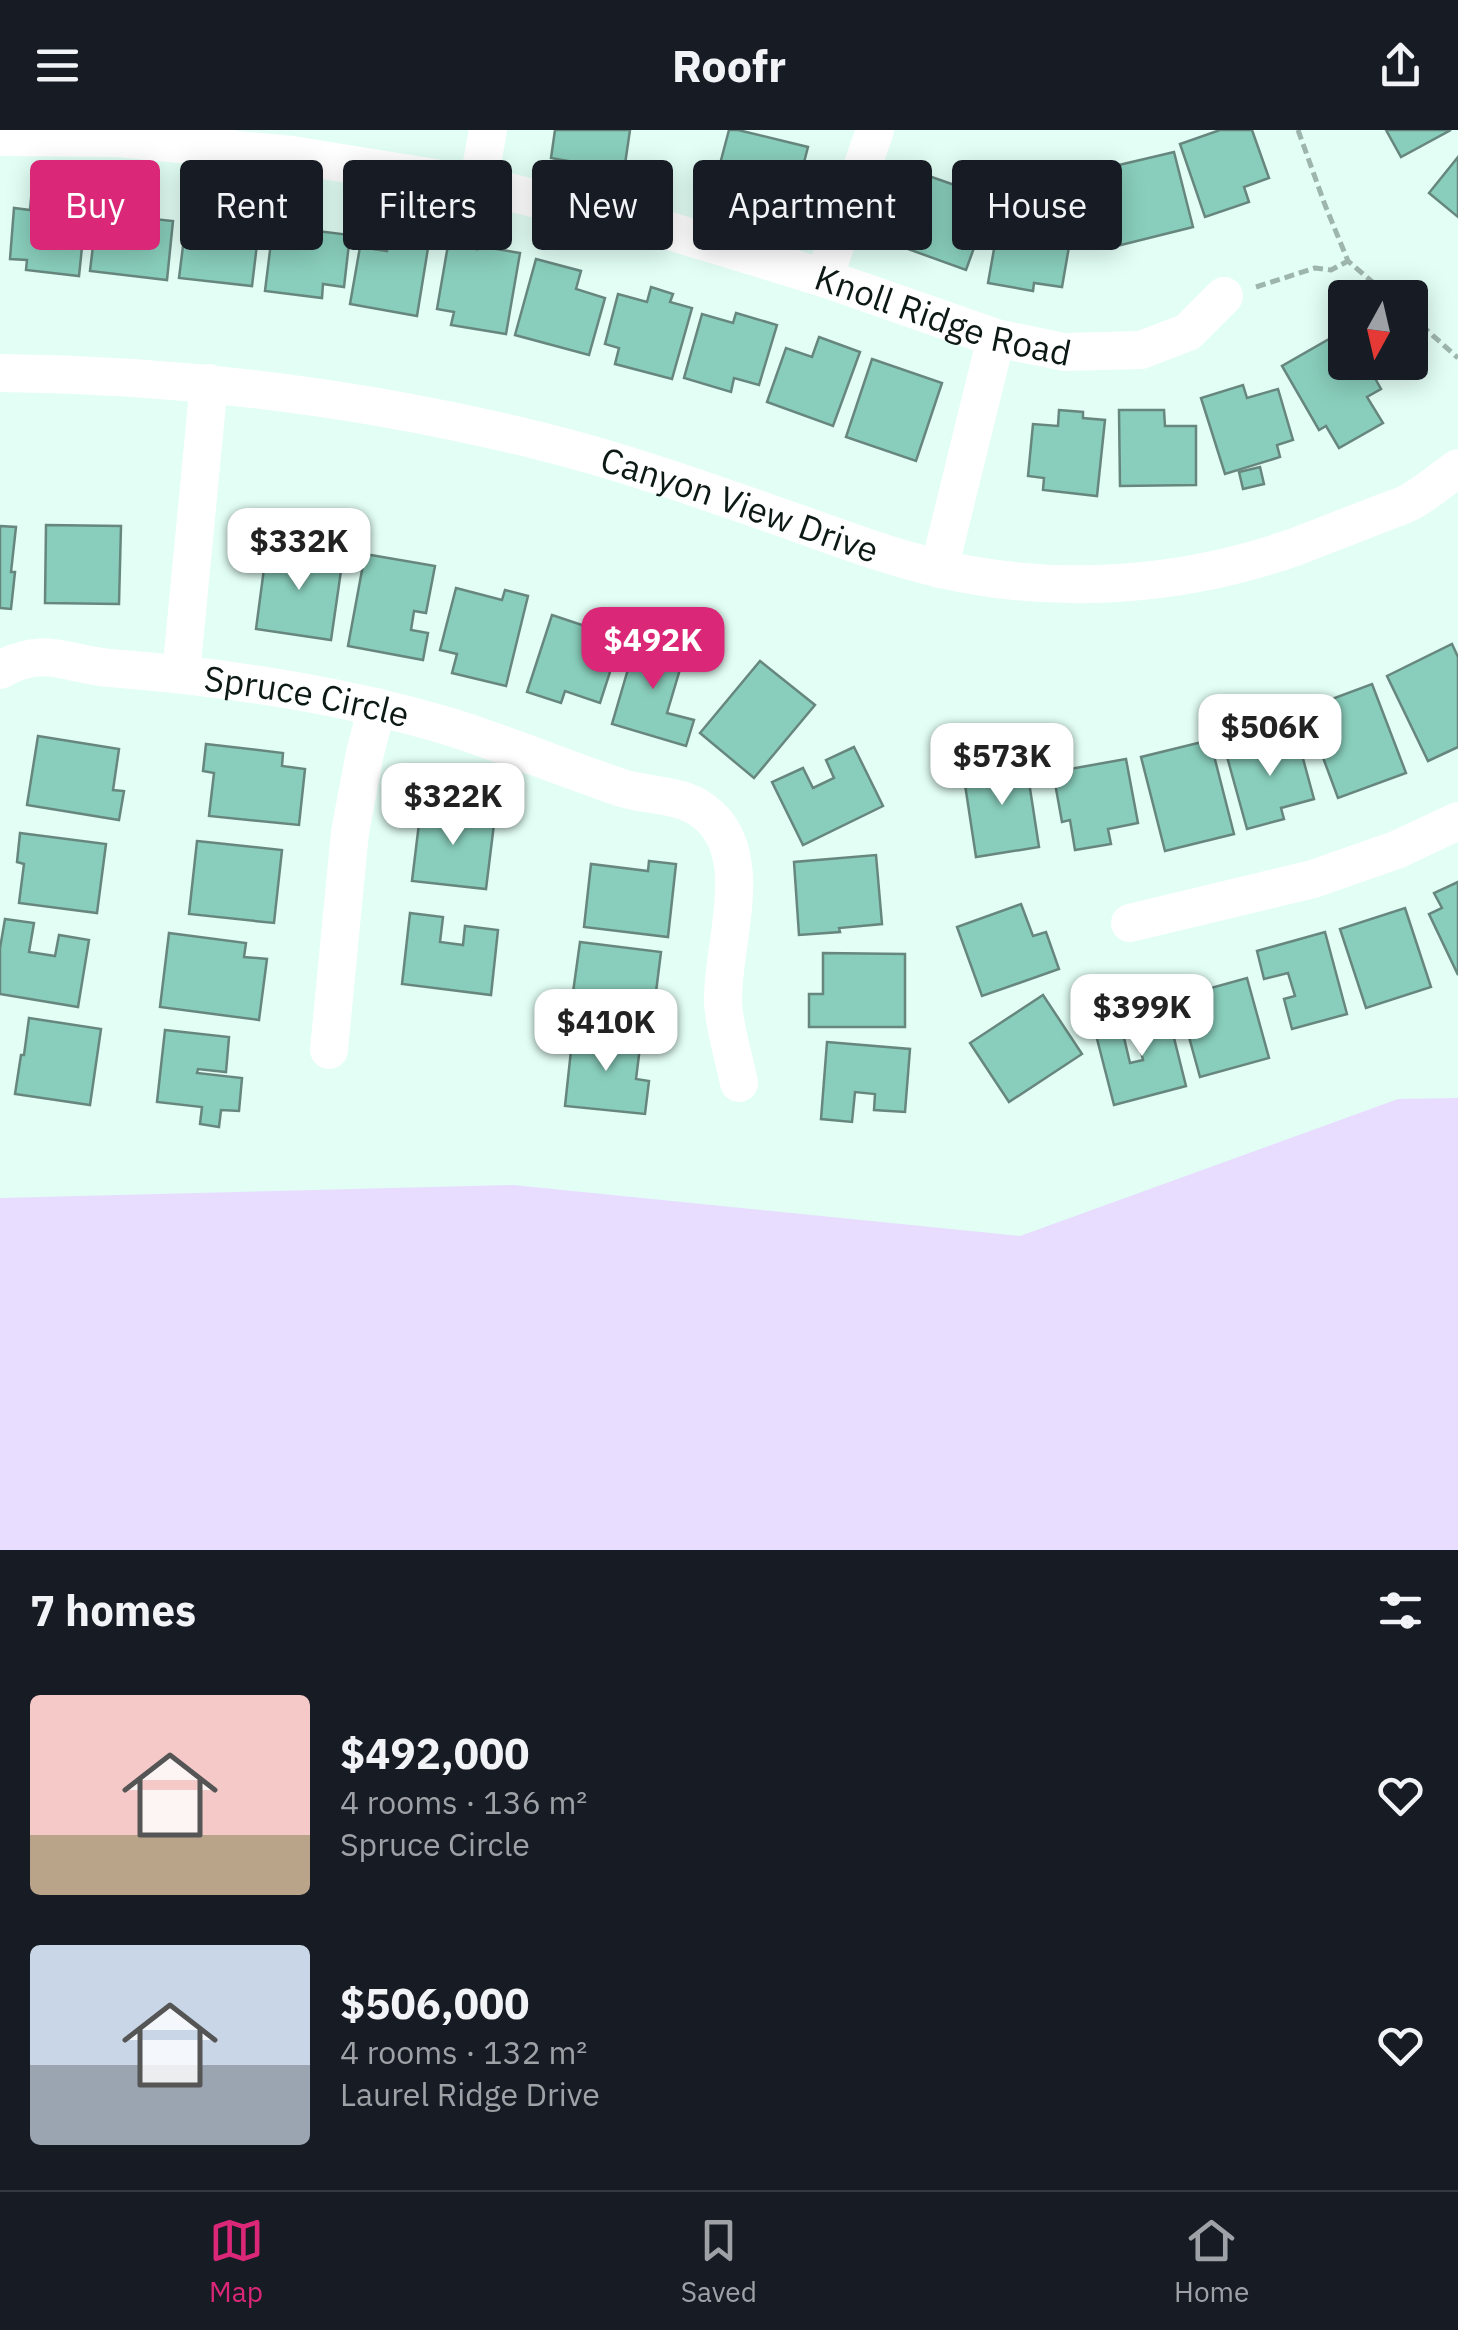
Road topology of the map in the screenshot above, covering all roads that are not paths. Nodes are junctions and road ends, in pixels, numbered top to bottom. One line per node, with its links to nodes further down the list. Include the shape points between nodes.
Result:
1 (488, 130): 5 (street)
2 (875, 130): 8 (street)
3 (118, 134): 4 (street, Knoll Ridge Road); 6 (street, Knoll Ridge Road)
4 (0, 137)
5 (483, 160)
6 (343, 164)
7 (512, 194): 8 (street, Knoll Ridge Road, via 652,226)
8 (824, 278): 10 (street, Knoll Ridge Road)
9 (1224, 296): 10 (street, Knoll Ridge Road, via 1188,332 1141,350 1064,352)
10 (996, 338): 14 (street)
11 (0, 373): 12 (street, Canyon View Drive)
12 (209, 383): 14 (street, Canyon View Drive, via 382,406 544,442); 16 (street)
13 (1458, 468): 14 (street, Canyon View Drive, via 1414,500 1332,534 1183,577 1096,585 1018,582)
14 (938, 568)
15 (0, 670): 16 (street, Spruce Circle, via 33,656)
16 (180, 674): 17 (street, Spruce Circle)
17 (377, 707): 20 (street, via 350,832); 21 (street, Spruce Circle, via 625,789 675,796 716,824 735,870 723,1002)
18 (1458, 822): 19 (street, via 1313,879)
19 (1130, 922)
20 (329, 1050)
21 (739, 1083)

